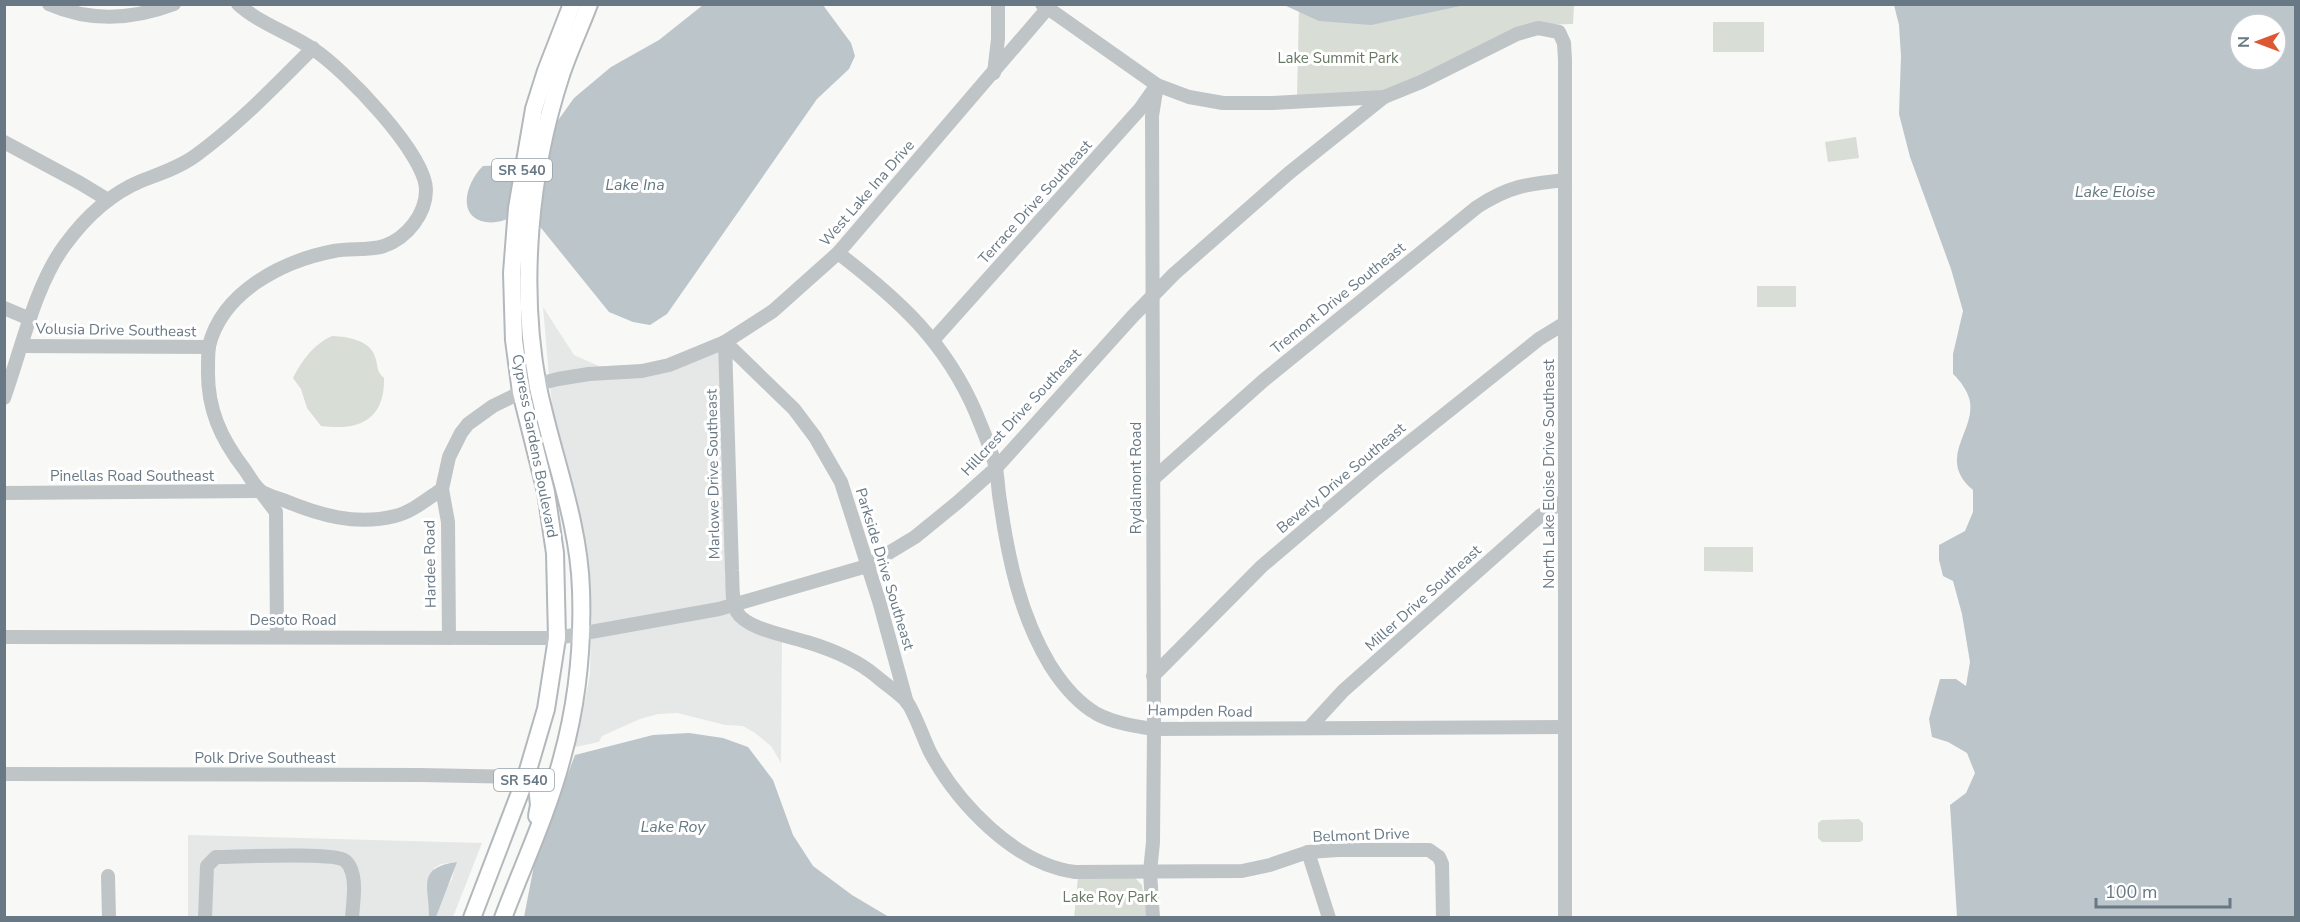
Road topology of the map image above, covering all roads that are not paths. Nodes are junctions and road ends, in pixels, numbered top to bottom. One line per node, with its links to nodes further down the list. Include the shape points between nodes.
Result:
1 (49, 4): 2 (street, via 76,14 102,17 132,16)
2 (174, 4)
3 (238, 4): 8 (street)
4 (572, 4): 9 (main road, Cypress Gardens Boulevard / SR 540)
5 (589, 4): 9 (main road, Cypress Gardens Boulevard / SR 540)
6 (998, 4): 10 (street)
7 (1045, 7): 10 (street, West Lake Ina Drive); 11 (street)
8 (313, 48): 15 (street, via 263,98 194,157); 24 (street, via 382,114 419,165 426,190 424,205 406,232 387,245 317,255 250,287 221,314)
9 (554, 73): 25 (main road, Cypress Gardens Boulevard / SR 540, via 534,205 529,272); 26 (main road, Cypress Gardens Boulevard / SR 540, via 534,109 517,208 512,273 514,340)
10 (994, 73): 16 (street, West Lake Ina Drive)
11 (1157, 85): 12 (street, via 1189,97 1223,103); 17 (street, Rydalmont Road, via 1152,116); 21 (street, Terrace Drive Southeast, via 1140,109)
12 (1384, 97): 14 (street, North Lake Eloise Drive Southeast, via 1517,34 1538,27 1559,32 1565,60); 17 (street, Hillcrest Drive Southeast, via 1289,173)
13 (4, 142): 15 (street)
14 (1565, 180): 20 (street, North Lake Eloise Drive Southeast); 29 (street, Tremont Drive Southeast, via 1517,186 1477,207 1264,380)
15 (108, 200): 19 (street, via 60,252)
16 (838, 253): 21 (street, Hampden Road, via 877,283); 22 (street, West Lake Ina Drive, via 773,311)
17 (1152, 297): 28 (street, Hillcrest Drive Southeast); 29 (street, Rydalmont Road)
18 (4, 308): 19 (street, Volusia Drive Southeast)
19 (30, 319): 23 (street)
20 (1565, 323): 33 (street, North Lake Eloise Drive Southeast); 41 (street, Beverly Drive Southeast, via 1539,339 1305,529)
21 (934, 339): 28 (street, Hampden Road, via 966,392)
22 (725, 342): 25 (street, West Lake Ina Drive, via 656,369 589,374); 34 (street, Parkside Drive Southeast, via 794,409 815,437 841,482); 35 (street, Marlowe Drive Southeast)
23 (23, 345): 24 (street, Volusia Drive Southeast); 27 (street)
24 (209, 347): 31 (street, via 208,384 216,425)
25 (538, 384): 26 (street, West Lake Ina Drive); 36 (main road, Cypress Gardens Boulevard / SR 540, via 577,544)
26 (521, 392): 30 (street, West Lake Ina Drive, via 468,424 449,458); 40 (main road, Cypress Gardens Boulevard / SR 540, via 546,492 555,553)
27 (4, 398)
28 (996, 468): 34 (street, Hillcrest Drive Southeast, via 915,537); 45 (street, Hampden Road, via 1018,593 1044,655 1081,704 1109,719)
29 (1153, 480): 41 (street, Rydalmont Road)
30 (442, 489): 31 (street, via 406,513 372,520 323,515); 39 (street, Hardee Road, via 448,522)
31 (260, 491): 32 (street, Pinellas Road Southeast); 37 (street, via 276,512)
32 (4, 493)
33 (1565, 500): 43 (street, North Lake Eloise Drive Southeast); 44 (street, Miller Drive Southeast, via 1532,524 1343,691)
34 (867, 566): 35 (street, Hillcrest Drive Southeast); 42 (street, Parkside Drive Southeast)
35 (735, 604): 36 (street, Hillcrest Drive Southeast); 42 (street, via 738,614 766,630 856,662)
36 (581, 633): 40 (street, Desoto Road); 48 (main road, Cypress Gardens Boulevard / SR 540, via 574,709 562,760)
37 (277, 636): 38 (street, Desoto Road); 39 (street, Desoto Road)
38 (4, 637)
39 (449, 638): 40 (street, Desoto Road)
40 (557, 638): 47 (main road, Cypress Gardens Boulevard / SR 540, via 546,709)
41 (1153, 676): 45 (street, Rydalmont Road)
42 (907, 703): 50 (street, Parkside Drive Southeast, via 945,777 997,835 1015,849 1070,872)
43 (1564, 727): 44 (street, Hampden Road); 60 (street, North Lake Eloise Drive Southeast)
44 (1309, 728): 45 (street, Hampden Road)
45 (1154, 729): 50 (street, Rydalmont Road)
46 (4, 774): 47 (street, Polk Drive Southeast)
47 (526, 777): 48 (main road, via 537,786 539,805); 55 (main road, Cypress Gardens Boulevard / SR 540)
48 (532, 843): 56 (main road, Cypress Gardens Boulevard / SR 540)
49 (1308, 852): 50 (street, Belmont Drive, via 1242,871); 58 (street); 59 (street, Belmont Drive, via 1421,849 1436,853 1443,869)
50 (1150, 872): 57 (street, Rydalmont Road)
51 (108, 876): 52 (street)
52 (109, 918)
53 (205, 918): 54 (street, via 207,866 216,857 326,856 344,860 350,866)
54 (352, 918)
55 (472, 918)
56 (503, 918)
57 (1153, 918)
58 (1329, 918)
59 (1443, 918)
60 (1565, 918)

